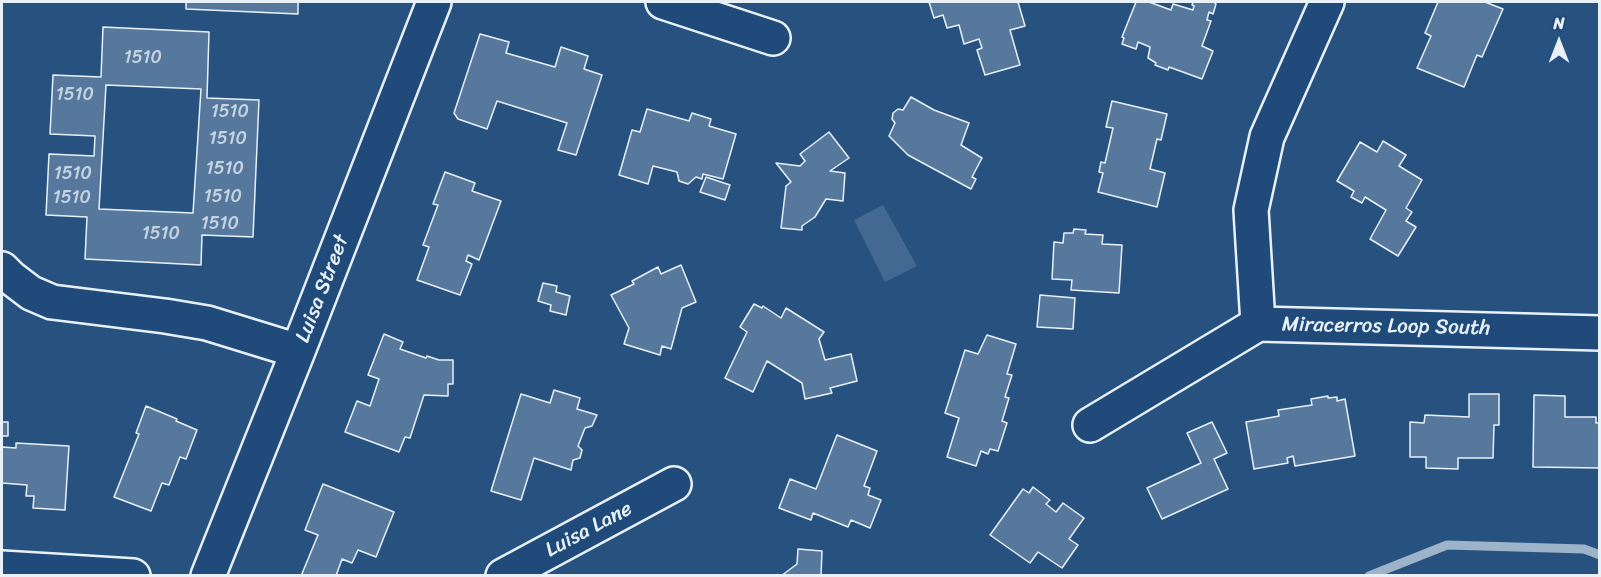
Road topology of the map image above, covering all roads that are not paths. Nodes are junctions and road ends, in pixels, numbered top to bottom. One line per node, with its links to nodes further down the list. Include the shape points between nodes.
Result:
1 (434, 2): 8 (street, Luisa Street)
2 (663, 2): 4 (street)
3 (1327, 2): 6 (street, Miracerros Loop South, via 1267,137 1251,210)
4 (773, 38)
5 (2, 269): 8 (street, via 31,293 52,302 207,323)
6 (1258, 324): 7 (street, Miracerros Loop South); 9 (street)
7 (1599, 333)
8 (298, 351): 13 (street, Luisa Street)
9 (1090, 425)
10 (674, 484): 14 (street, Luisa Lane)
11 (2, 568): 12 (street)
12 (133, 576)
13 (208, 576)
14 (503, 576)

